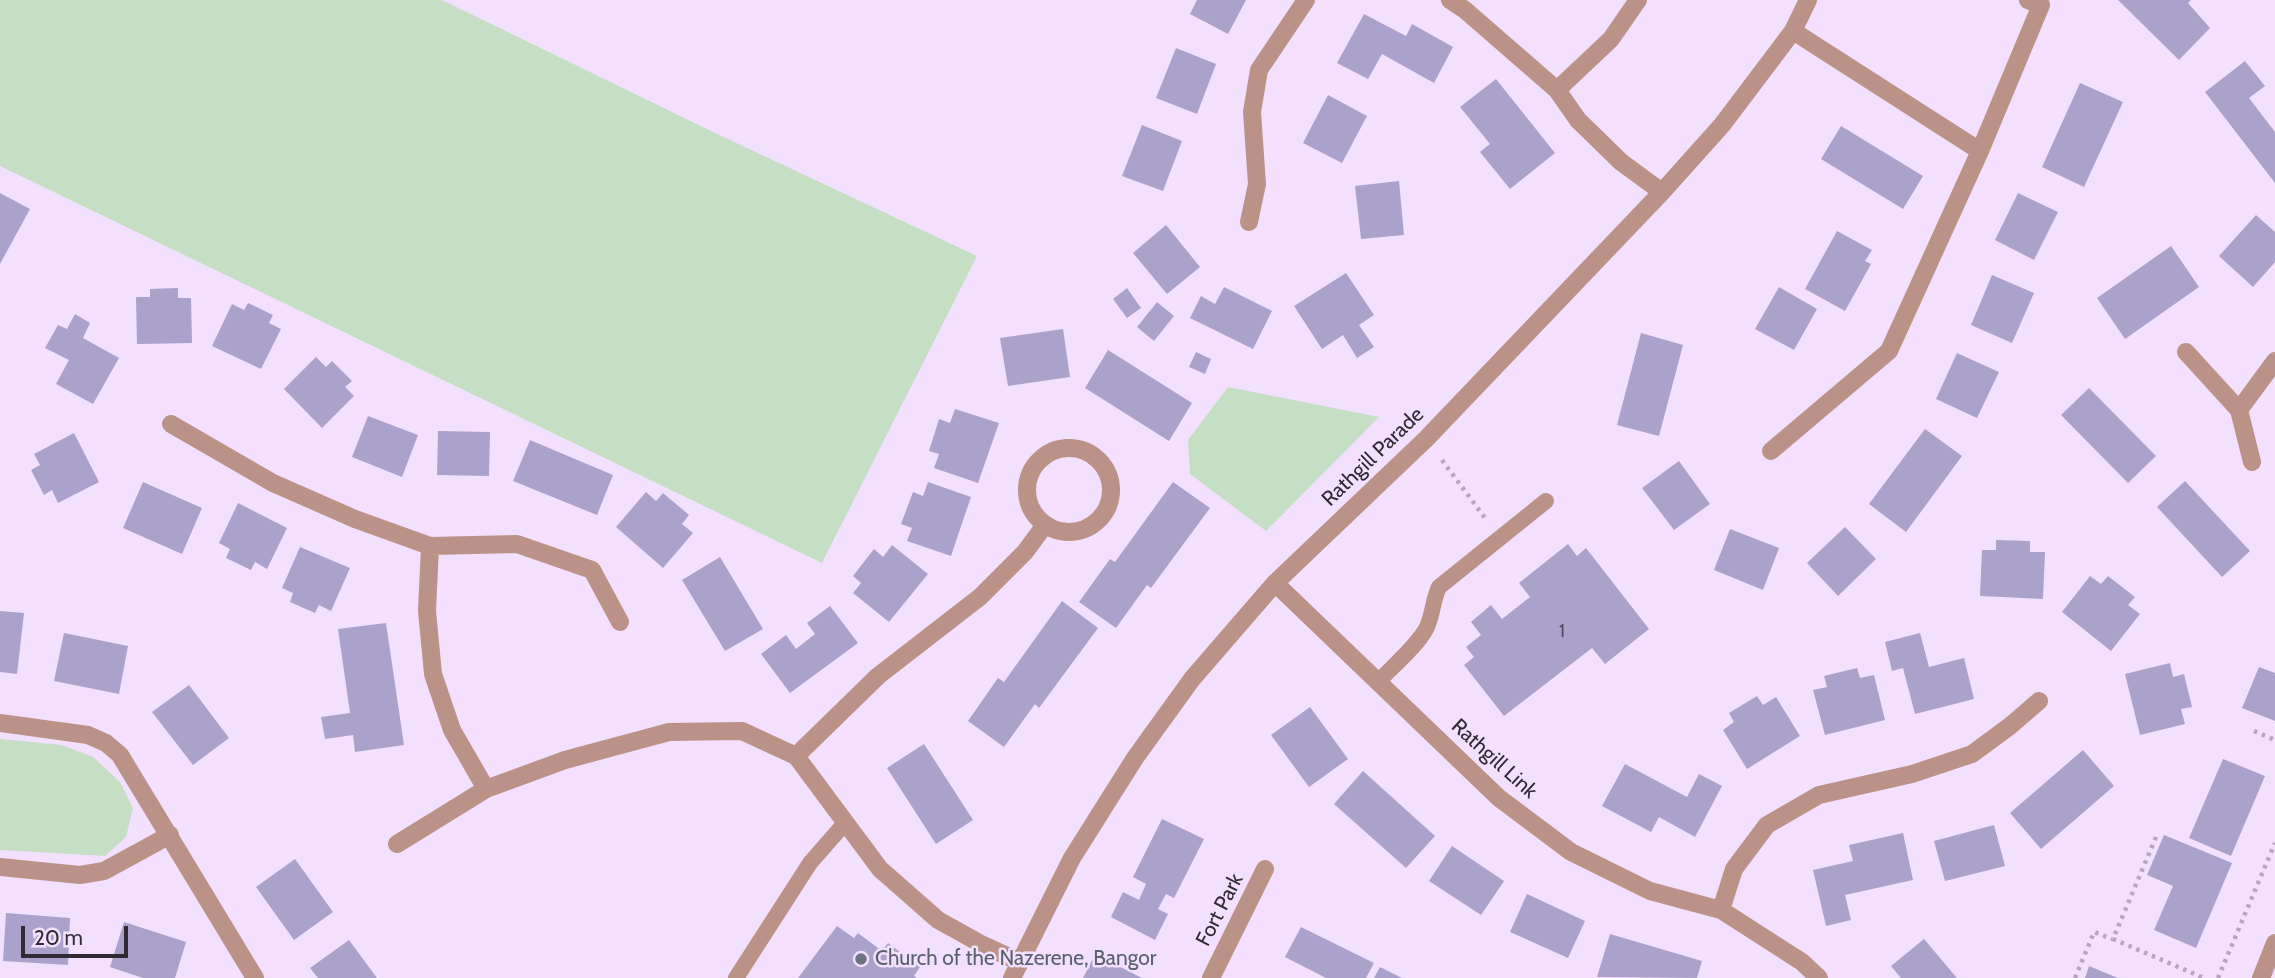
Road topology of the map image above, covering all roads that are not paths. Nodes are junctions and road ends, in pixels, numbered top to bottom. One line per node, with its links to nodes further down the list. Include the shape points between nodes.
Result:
1 (1306, 0): 10 (street, via 1259,70 1252,112 1257,184)
2 (1450, 0): 7 (street)
3 (1638, 0): 7 (street, via 1612,39)
4 (1808, 0): 6 (street, Rathgill Parade)
5 (2028, 0): 8 (street, via 2040,5)
6 (1793, 31): 8 (street); 9 (street, Rathgill Parade, via 1722,125)
7 (1557, 90): 9 (street, via 1578,120 1621,162)
8 (1980, 151): 15 (street, via 1889,351)
9 (1662, 192): 20 (street, Rathgill Parade, via 1426,439)
10 (1249, 222)
11 (2186, 352): 13 (street)
12 (2275, 362): 13 (street)
13 (2239, 410): 16 (street)
14 (171, 424): 19 (street, via 272,483)
15 (1771, 451)
16 (2252, 462)
17 (1546, 501): 22 (lane, via 1439,587 1424,632)
18 (1045, 525): 18 (street, via 1027,498 1034,466 1045,454 1061,448 1093,454 1111,482 1105,514 1090,528 1077,532); 25 (street, via 1026,552 980,597 878,676)
19 (430, 546): 21 (street, via 517,544 592,570); 26 (street, via 427,611 433,674 452,730)
20 (1275, 583): 22 (street, Rathgill Link); 34 (street, Rathgill Parade, via 1192,679 1135,758 1072,858)
21 (620, 622)
22 (1378, 682): 32 (street, Rathgill Link, via 1499,798 1571,852 1650,891)
23 (2039, 701): 32 (street, via 1972,754 1912,774 1819,795 1767,825 1734,869)
24 (0, 723): 28 (street, via 88,735 106,743 120,755)
25 (796, 756): 26 (street, via 742,731 669,732 565,760); 27 (street)
26 (486, 789): 29 (street)
27 (845, 823): 34 (street, via 880,869 938,919); 37 (lane, via 810,863)
28 (170, 835): 30 (street, via 104,871 80,875); 36 (street)
29 (397, 844)
30 (0, 867)
31 (1265, 869): 35 (street, Fort Park)
32 (1721, 910): 38 (street, Rathgill Link)
33 (2275, 943): 39 (street)
34 (1016, 970)
35 (1219, 976)
36 (256, 978)
37 (736, 978)
38 (1819, 978)
39 (2261, 978)

